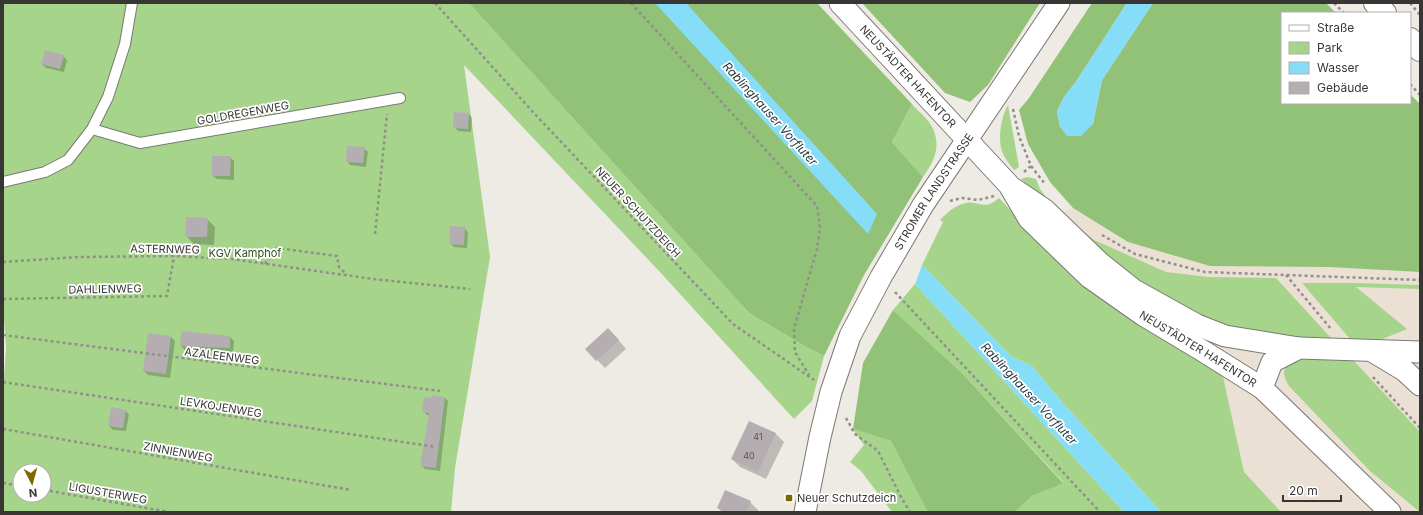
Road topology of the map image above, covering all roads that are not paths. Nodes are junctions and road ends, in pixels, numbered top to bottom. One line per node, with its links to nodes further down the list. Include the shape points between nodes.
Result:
1 (132, 3): 9 (lane, via 125,44 108,97)
2 (840, 3): 10 (street, NEUSTÄDTER HAFENTOR)
3 (1060, 3): 10 (street, STROMER LANDSTRASSE)
4 (1375, 3): 5 (street)
5 (1384, 12)
6 (1411, 40): 7 (street)
7 (1420, 50)
8 (400, 98): 9 (lane, GOLDREGENWEG, via 140,143)
9 (92, 129): 11 (lane, via 68,160 45,172)
10 (968, 140): 12 (street, NEUSTÄDTER HAFENTOR); 18 (street, STROMER LANDSTRASSE, via 923,205 850,336 831,392)
11 (3, 182)
12 (1009, 185): 13 (street, NEUSTÄDTER HAFENTOR, via 1045,210 1122,281 1161,306 1225,336); 17 (street, NEUSTÄDTER HAFENTOR, via 1029,219 1089,277 1143,315)
13 (1299, 348): 14 (street, NEUSTÄDTER HAFENTOR); 17 (street, via 1272,362)
14 (1370, 350): 15 (street, NEUSTÄDTER HAFENTOR); 16 (street, via 1405,371)
15 (1420, 352)
16 (1420, 384)
17 (1262, 388): 19 (street, NEUSTÄDTER HAFENTOR)
18 (805, 512)
19 (1390, 512)

